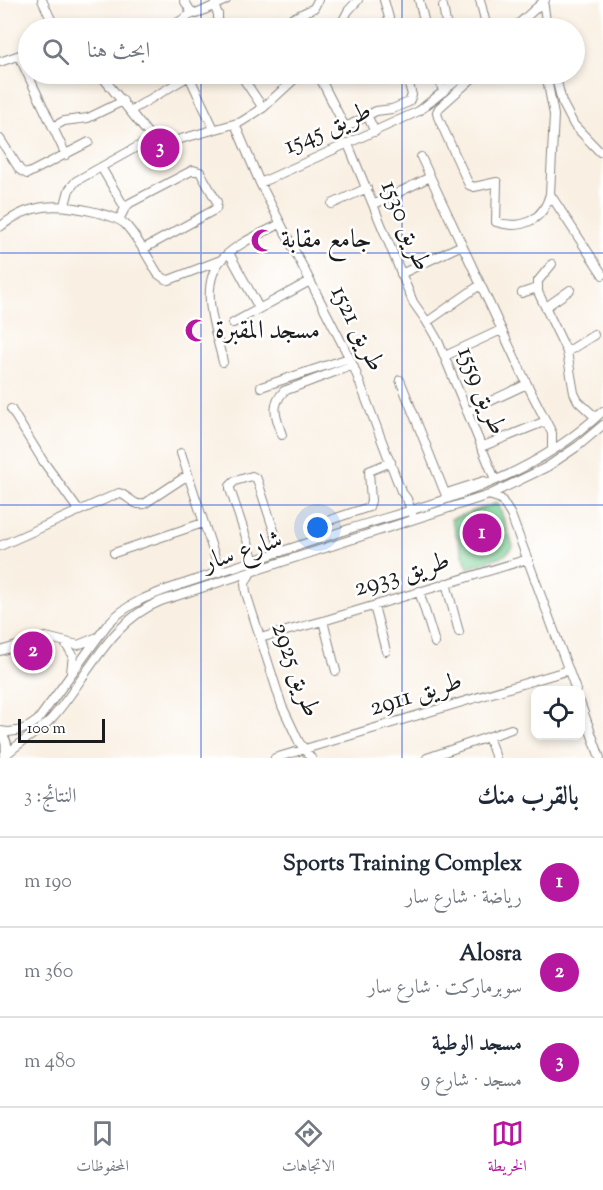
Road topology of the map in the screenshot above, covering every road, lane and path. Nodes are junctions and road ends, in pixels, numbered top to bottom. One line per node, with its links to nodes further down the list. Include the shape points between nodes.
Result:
1 (42, 0): 13 (street)
2 (184, 0): 12 (street)
3 (226, 0): 10 (street)
4 (318, 0): 16 (street, via 314,8)
5 (358, 0): 17 (street)
6 (384, 0): 18 (street)
7 (419, 0): 19 (street)
8 (480, 0): 21 (street)
9 (543, 0): 22 (street); 23 (street)
10 (214, 6): 12 (street); 15 (street)
11 (443, 6): 20 (street)
12 (193, 13): 14 (street)
13 (50, 18)
14 (185, 18)
15 (218, 18)
16 (293, 18)
17 (344, 18)
18 (387, 18)
19 (424, 18)
20 (445, 18)
21 (484, 18)
22 (524, 18)
23 (546, 18)
24 (18, 56): 25 (street)
25 (0, 62)
26 (32, 84): 47 (street)
27 (109, 84): 40 (street)
28 (174, 84): 43 (street)
29 (193, 84): 48 (street)
30 (247, 84): 41 (street)
31 (289, 84): 41 (street)
32 (323, 84): 44 (street, via 343,123 351,125)
33 (409, 84): 42 (street, via 412,99)
34 (441, 84): 39 (street)
35 (453, 84): 39 (street, طريق 1545)
36 (466, 84): 61 (street, via 437,112 438,117 469,185 497,182 498,224 529,224)
37 (548, 84): 61 (street, via 554,115)
38 (558, 84): 54 (street, via 574,125)
39 (443, 92): 46 (street, طريق 1545, via 418,111)
40 (123, 101): 43 (street); 47 (street, via 88,118 64,121)
41 (263, 108): 45 (street)
42 (385, 110): 44 (street); 46 (street)
43 (130, 111): 50 (street)
44 (368, 115): 49 (street)
45 (235, 124): 48 (street); 59 (street, طريق 1521)
46 (388, 125): 49 (street, طريق 1545)
47 (53, 127): 55 (street)
48 (214, 129): 50 (street, via 170,142)
49 (375, 132): 53 (street, طريق 1545)
50 (153, 138): 57 (street)
51 (0, 139): 55 (street, via 20,170 27,174)
52 (89, 142): 55 (street)
53 (348, 144): 59 (street, طريق 1545); 60 (street, طريق 1530)
54 (600, 152)
55 (66, 155)
56 (421, 157): 58 (street)
57 (101, 167): 64 (street, via 72,185); 65 (street)
58 (430, 177): 63 (street); 69 (street)
59 (260, 183): 67 (street, طريق 1521)
60 (367, 188): 62 (street); 63 (street, طريق 1530)
61 (550, 194): 75 (street)
62 (332, 204)
63 (375, 204): 74 (street, طريق 1530)
64 (65, 205): 66 (street); 68 (street, via 21,213)
65 (125, 208): 66 (street); 70 (street, via 193,170 200,172 217,202 216,209)
66 (119, 220): 70 (street)
67 (280, 224): 71 (street); 76 (street, طريق 1521)
68 (0, 227)
69 (462, 245): 74 (street); 77 (street)
70 (143, 249): 72 (street, via 158,274 169,280)
71 (229, 253): 72 (street); 82 (street)
72 (221, 260): 89 (street, via 212,276 209,295)
73 (552, 264): 78 (street, via 538,280)
74 (401, 274): 83 (street, طريق 1530, via 412,302)
75 (603, 275)
76 (310, 281): 82 (street); 90 (street, طريق 1521)
77 (480, 285): 83 (street); 85 (street)
78 (537, 288): 80 (street); 81 (street)
79 (570, 290): 81 (street)
80 (522, 292)
81 (546, 307): 87 (street)
82 (259, 308): 84 (street)
83 (427, 322): 88 (street, طريق 1559)
84 (233, 323)
85 (501, 330): 88 (street); 92 (street)
86 (594, 335): 87 (street)
87 (567, 352): 98 (street, via 574,393)
88 (445, 356): 97 (street, طريق 1559)
89 (223, 362)
90 (351, 362): 93 (street); 102 (street, via 284,391 274,409); 107 (street, طريق 1521)
91 (400, 380): 112 (street)
92 (527, 384): 97 (street); 99 (street)
93 (261, 387)
94 (603, 404): 98 (street)
95 (11, 409): 113 (street)
96 (603, 411): 112 (street, شارع سار, via 545,457 494,483)
97 (467, 412): 104 (street, طريق 1559)
98 (592, 415): 103 (street)
99 (546, 421): 101 (street); 104 (street)
100 (603, 425): 110 (street, شارع سار, via 561,459)
101 (552, 433): 103 (street); 105 (street)
102 (282, 435)
103 (566, 437): 105 (street)
104 (481, 447): 109 (street, طريق 1559)
105 (552, 447): 109 (street)
106 (181, 453): 108 (street)
107 (391, 462): 114 (street, طريق 1521); 118 (street, via 369,471 369,507 321,523)
108 (188, 475): 113 (street, via 144,504 135,504 119,494); 117 (street)
109 (494, 477): 112 (street)
110 (513, 485): 111 (street, شارع سار); 115 (street, via 508,497)
111 (489, 495): 115 (street, via 501,499); 116 (street, شارع سار)
112 (447, 496): 114 (street, شارع سار)
113 (79, 511): 119 (street)
114 (408, 511): 116 (street, طريق 1521); 118 (street, شارع سار)
115 (511, 515): 122 (street)
116 (411, 521): 125 (street, شارع سار)
117 (203, 523): 121 (street); 124 (street)
118 (323, 538): 120 (street, شارع سار)
119 (0, 546)
120 (281, 552): 123 (street, شارع سار); 123 (street, via 257,478 235,481 230,489)
121 (114, 553)
122 (528, 559): 127 (street, طريق 2933); 141 (street)
123 (254, 561): 124 (street, شارع سار)
124 (220, 572): 133 (street, شارع سار, via 135,603)
125 (251, 572): 126 (street, شارع سار); 129 (street, via 245,583)
126 (226, 580): 129 (street); 140 (street, شارع سار, via 145,609 123,627)
127 (446, 584): 128 (street, طريق 2933); 132 (street)
128 (419, 591): 130 (street, طريق 2933); 136 (street)
129 (246, 593): 134 (street, طريق 2925)
130 (374, 606): 131 (street, طريق 2933); 138 (street)
131 (323, 621): 134 (street, طريق 2933); 142 (street)
132 (459, 632)
133 (98, 637): 135 (street, via 81,645); 139 (street, شارع سار)
134 (260, 638): 149 (street, طريق 2925, via 282,706)
135 (63, 641): 137 (street, via 46,637); 139 (street); 143 (street, via 73,656)
136 (435, 643)
137 (0, 651)
138 (386, 651)
139 (87, 654): 140 (street); 143 (street, شارع سار)
140 (90, 666): 150 (street, شارع سار, via 51,719)
141 (569, 670): 144 (street); 149 (street, طريق 2911)
142 (336, 671)
143 (71, 675): 147 (street, شارع سار, via 38,720 14,732)
144 (575, 686)
145 (585, 716): 155 (street)
146 (510, 729): 148 (street)
147 (0, 732): 150 (main road, via 6,741)
148 (488, 737): 153 (street); 154 (street)
149 (305, 749): 151 (street, طريق 2911); 152 (street, طريق 2925)
150 (5, 756)
151 (275, 758)
152 (311, 758)
153 (427, 758)
154 (496, 758)
155 (600, 758)

